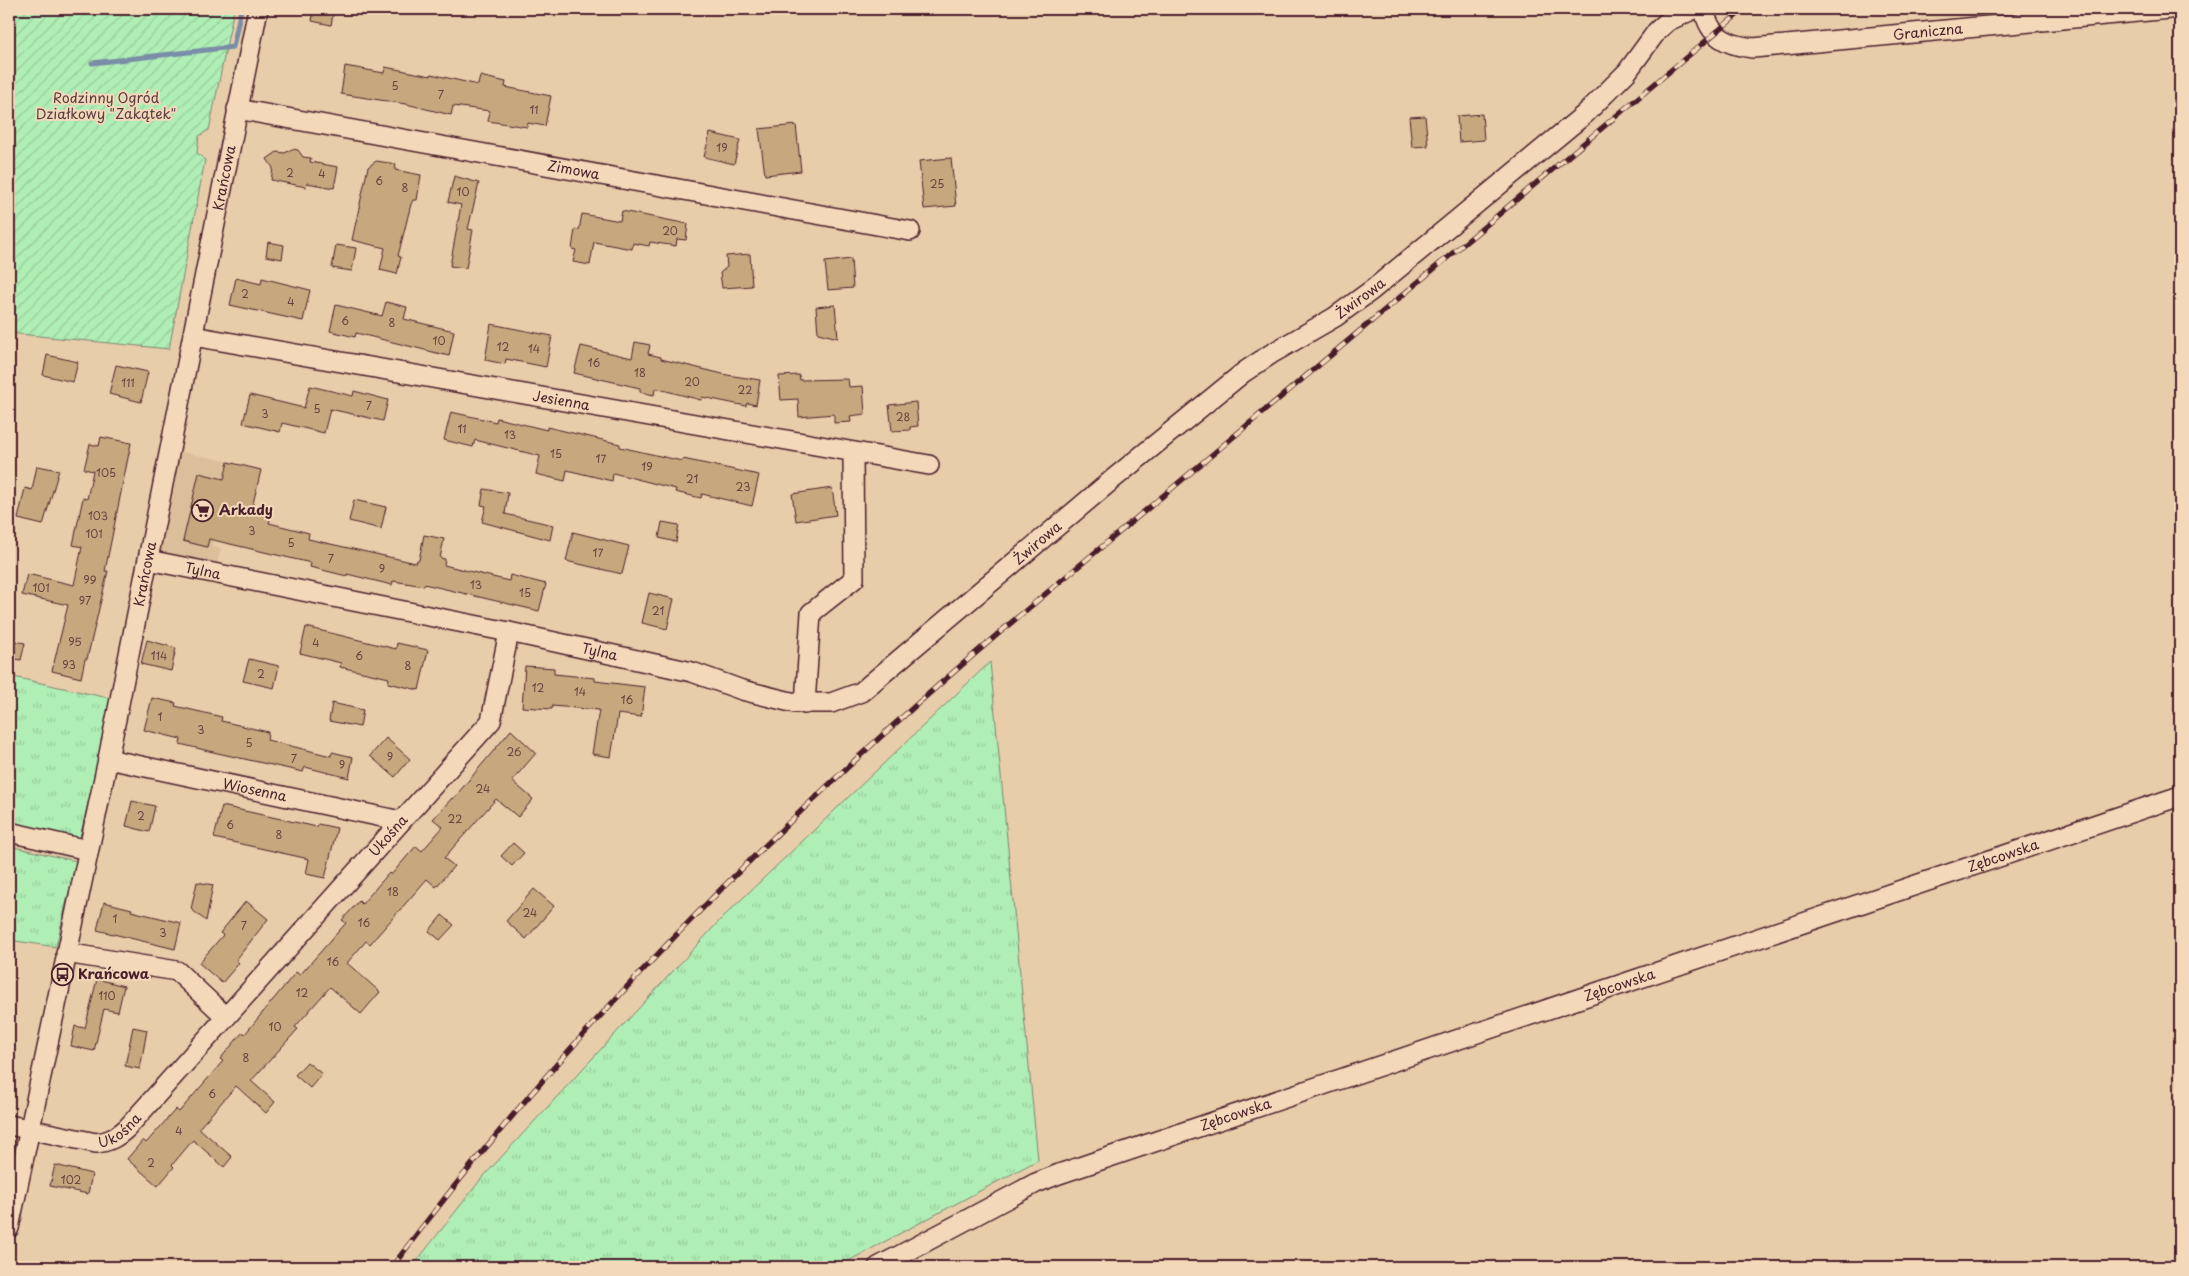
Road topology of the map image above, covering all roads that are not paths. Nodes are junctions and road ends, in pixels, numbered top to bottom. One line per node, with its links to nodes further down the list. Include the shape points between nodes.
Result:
1 (258, 9): 5 (street, Krańcowa)
2 (1694, 9): 11 (street, Żwirowa, via 1668,21 1627,72 1585,114 1372,290 1335,317 1244,372)
3 (1704, 9): 4 (street, Graniczna, via 1709,24 1725,42 1753,48)
4 (2170, 9)
5 (237, 109): 6 (street, Zimowa); 7 (street, Krańcowa)
6 (910, 231)
7 (193, 336): 8 (street, Jesienna); 10 (street, Krańcowa)
8 (853, 452): 9 (street, Jesienna); 13 (street, via 854,579 810,612)
9 (929, 465)
10 (148, 560): 12 (street, Tylna); 14 (street, Krańcowa)
11 (1008, 570): 13 (street, Tylna, via 861,692 831,703)
12 (509, 632): 13 (street, Tylna, via 692,672 742,690); 16 (street, Ukośna, via 491,721)
13 (804, 704)
14 (108, 759): 16 (street, Wiosenna); 18 (street, Krańcowa)
15 (2180, 796): 24 (street, Zębcowska, via 1059,1174 1036,1183)
16 (401, 821): 20 (street, Ukośna)
17 (9, 832): 18 (street)
18 (88, 850): 19 (street, Krańcowa)
19 (66, 953): 20 (street, via 177,971); 22 (street, Krańcowa)
20 (226, 1017): 22 (street, Ukośna, via 118,1136 107,1142 96,1142)
21 (9, 1126): 22 (street, Ukośna)
22 (29, 1130): 23 (street, Krańcowa)
23 (9, 1228)
24 (878, 1267)

